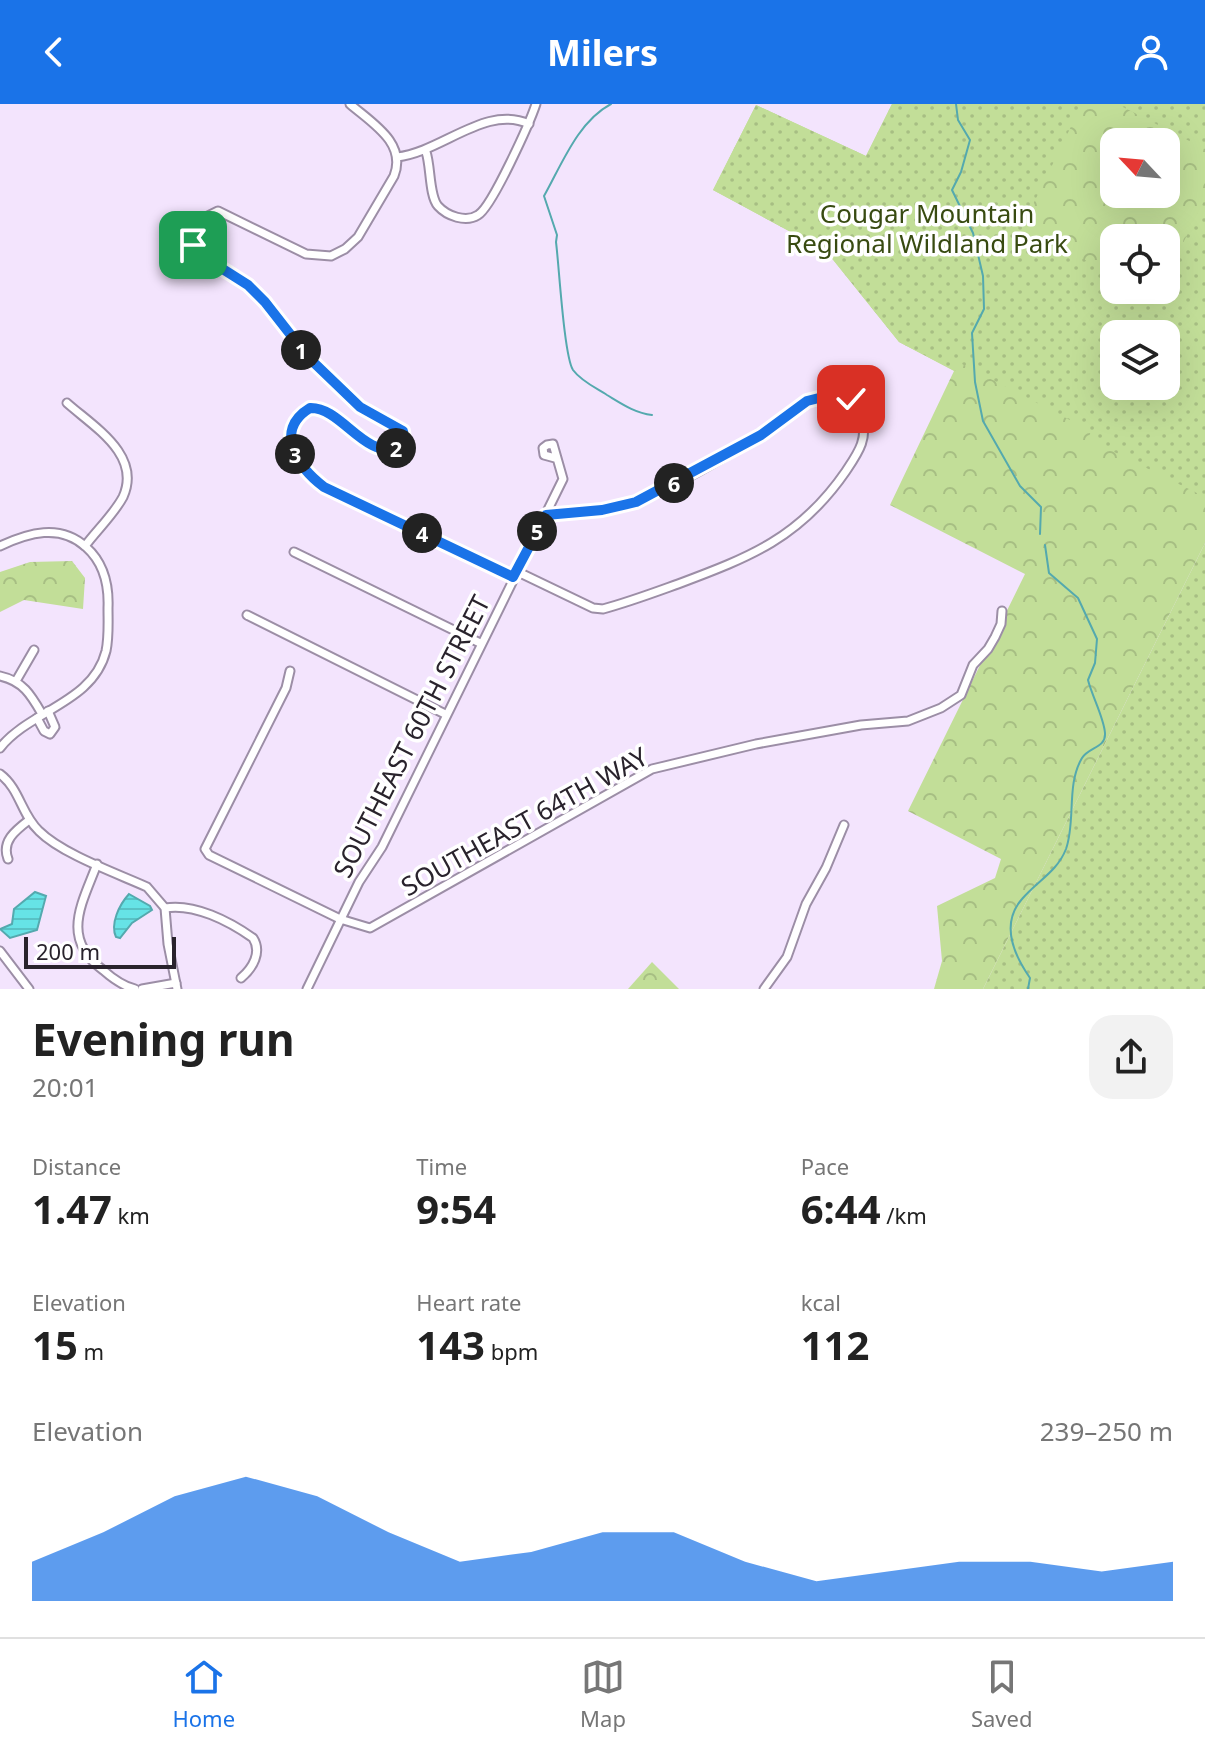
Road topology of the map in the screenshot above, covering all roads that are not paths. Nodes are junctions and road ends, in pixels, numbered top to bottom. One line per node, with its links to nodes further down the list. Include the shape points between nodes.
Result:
1 (350, 104): 5 (street, via 389,138)
2 (536, 104): 3 (street)
3 (529, 124): 4 (street, via 513,118 492,120); 4 (street, via 478,215 461,218 438,206)
4 (426, 152): 5 (street)
5 (397, 157): 12 (street, via 394,176 366,225 345,249 331,256 312,256 223,212 208,214 195,225 191,238 196,250 248,285 308,357 360,407 404,434 402,443 391,449 379,447 318,408 306,410 292,436 302,468 324,487)
6 (67, 403): 10 (street, via 118,449 127,471 122,497)
7 (555, 458): 8 (street, SOUTHEAST 60TH STREET, via 563,479)
8 (546, 515): 12 (street, SOUTHEAST 60TH STREET); 12 (street, via 602,510 644,499 761,435 807,401 829,394 843,393 855,403 865,425 865,437 843,475 796,525 762,550 727,566 603,609)
9 (0, 546): 10 (street, via 44,532)
10 (85, 546): 20 (street, via 106,580 106,647 88,684)
11 (294, 552): 15 (street)
12 (515, 574): 15 (street, SOUTHEAST 60TH STREET)
13 (1002, 611): 29 (street, SOUTHEAST 64TH WAY, via 995,637 973,665 961,695 941,708 908,721 756,744 652,769 376,926 363,928)
14 (247, 615): 21 (street)
15 (480, 643): 21 (street, SOUTHEAST 60TH STREET)
16 (34, 650): 19 (street)
17 (290, 671): 29 (street, SOUTHEAST 64TH WAY, via 205,849)
18 (0, 676): 19 (street)
19 (16, 681): 20 (street)
20 (42, 714): 22 (street)
21 (445, 714): 29 (street, SOUTHEAST 60TH STREET, via 382,847)
22 (0, 748)
23 (0, 774): 24 (street, via 13,786)
24 (29, 820): 26 (street, via 7,842); 27 (street, via 51,841)
25 (844, 825): 37 (street, via 787,957)
26 (8, 859)
27 (97, 864): 28 (street, via 147,887); 34 (street, via 78,917 79,941 100,969)
28 (165, 908): 31 (street, via 189,907 253,938 257,952); 32 (street)
29 (340, 919): 36 (street, SOUTHEAST 60TH STREET)
30 (0, 951): 33 (street)
31 (241, 978)
32 (177, 986): 35 (street)
33 (29, 989)
34 (135, 989)
35 (142, 989)
36 (307, 989)
37 (764, 989)

